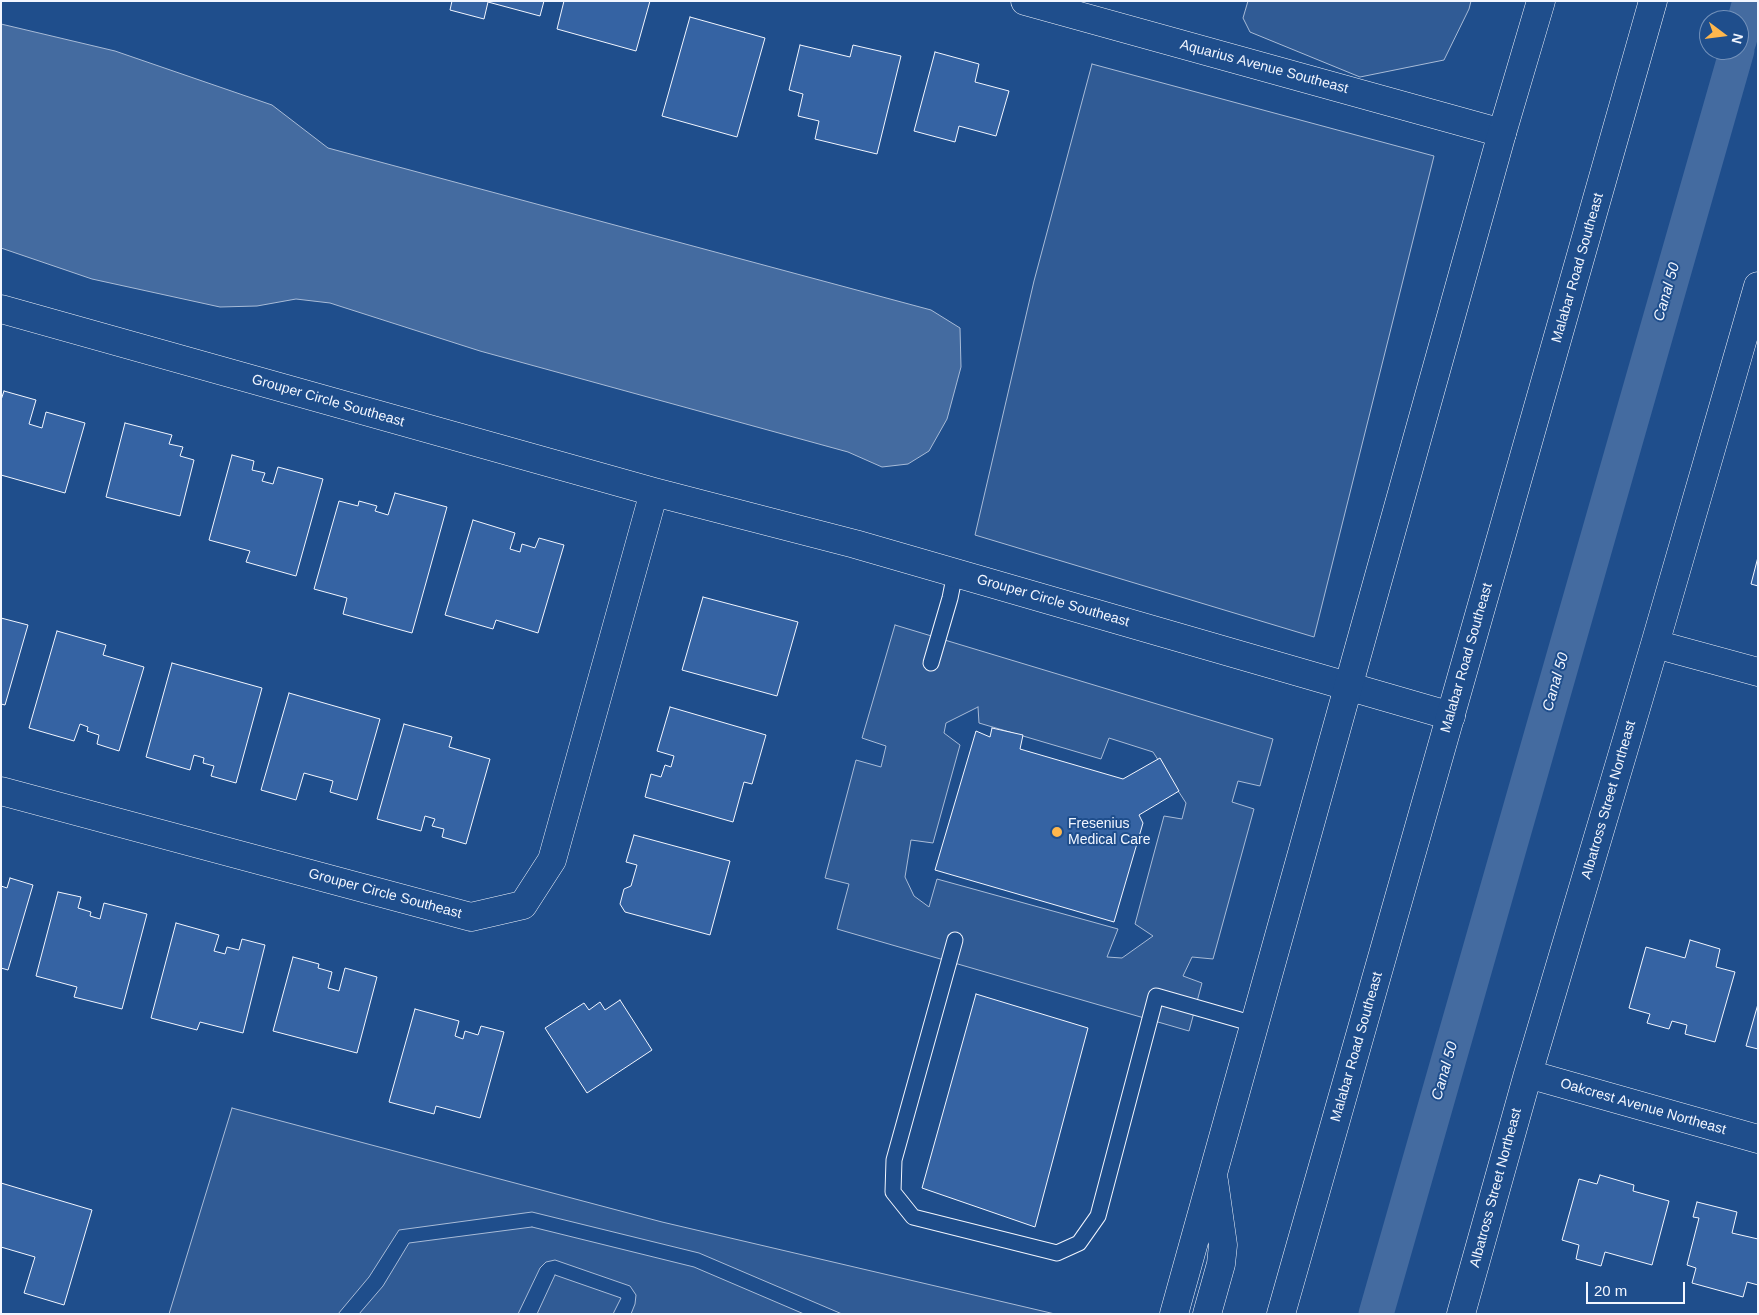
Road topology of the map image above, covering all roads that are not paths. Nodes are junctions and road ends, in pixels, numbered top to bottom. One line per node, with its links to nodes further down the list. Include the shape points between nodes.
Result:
1 (1025, 1): 4 (street, Aquarius Avenue Southeast)
2 (1541, 1): 4 (street)
3 (1653, 1): 13 (street, Malabar Road Southeast)
4 (1502, 133): 12 (street)
5 (1758, 286): 9 (street, Albatross Street Northeast)
6 (1, 309): 7 (street, Grouper Circle Southeast)
7 (654, 492): 8 (street, Grouper Circle Southeast); 14 (street, Grouper Circle Southeast, via 552,860 523,905 471,917)
8 (955, 573): 10 (lane); 12 (street, Grouper Circle Southeast)
9 (1655, 644): 11 (street); 17 (street, Albatross Street Northeast)
10 (931, 663)
11 (1758, 672)
12 (1348, 686): 13 (street, Grouper Circle Southeast); 16 (street)
13 (1451, 716): 22 (street, Malabar Road Southeast)
14 (1, 791)
15 (955, 940): 16 (lane, via 894,1160 893,1192 913,1217 1057,1253 1079,1243 1098,1216 1156,996)
16 (1254, 1024): 19 (street)
17 (1528, 1074): 18 (street, Oakcrest Avenue Northeast); 23 (street, Albatross Street Northeast)
18 (1758, 1139)
19 (1213, 1170): 20 (street); 21 (street, via 1223,1245)
20 (1174, 1314)
21 (1207, 1314)
22 (1281, 1314)
23 (1461, 1314)

